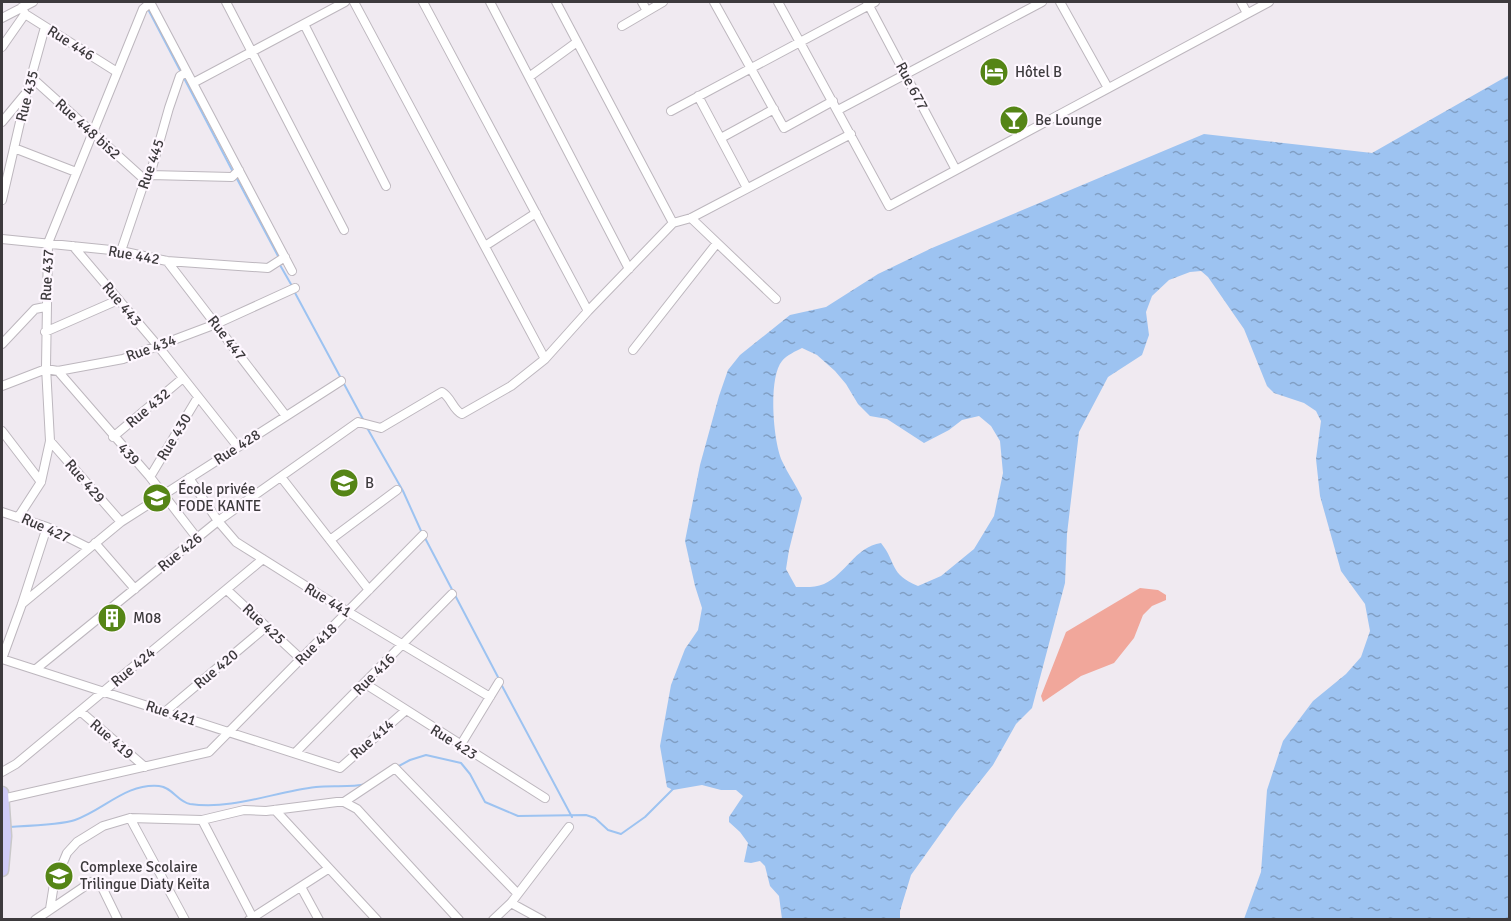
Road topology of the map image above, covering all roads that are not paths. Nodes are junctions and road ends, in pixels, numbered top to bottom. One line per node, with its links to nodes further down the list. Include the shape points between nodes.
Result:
1 (33, 2): 18 (street)
2 (226, 2): 28 (street)
3 (345, 2): 22 (street)
4 (354, 2): 63 (street)
5 (423, 2): 55 (street)
6 (490, 2): 34 (street)
7 (556, 2): 25 (street)
8 (642, 2): 19 (street)
9 (663, 2): 19 (street)
10 (714, 2): 29 (street)
11 (778, 2): 26 (street)
12 (1042, 2): 32 (street)
13 (1060, 2): 36 (street)
14 (1241, 2): 20 (street)
15 (1269, 2): 20 (street)
16 (870, 3): 26 (street); 32 (street, Rue 677)
17 (148, 4): 30 (street, Rue 437); 31 (street)
18 (24, 11): 21 (street); 24 (street, Rue 446); 27 (street)
19 (647, 11): 23 (street)
20 (1247, 13): 36 (street)
21 (2, 18)
22 (304, 24): 28 (street); 52 (street)
23 (622, 26)
24 (45, 27): 30 (street, Rue 446); 33 (street, Rue 435)
25 (577, 42): 34 (street); 57 (street)
26 (800, 42): 29 (street); 39 (street)
27 (2, 47)
28 (252, 52): 35 (street); 58 (street)
29 (751, 68): 38 (street); 40 (street)
30 (117, 72): 44 (street, Rue 437)
31 (184, 74): 35 (street); 51 (street, Rue 445)
32 (905, 74): 41 (street); 49 (street, Rue 677)
33 (31, 77): 37 (street, Rue 435); 44 (street, Rue 448 bis2)
34 (529, 77): 67 (street)
35 (193, 83): 48 (street)
36 (1108, 88): 49 (street)
37 (27, 92): 43 (street); 47 (street, Rue 435)
38 (698, 96): 42 (street); 46 (street)
39 (833, 101): 40 (street, via 784,128); 41 (street)
40 (774, 110): 46 (street)
41 (837, 110): 45 (street)
42 (670, 111)
43 (2, 122)
44 (92, 132): 50 (street, Rue 437); 51 (street, Rue 448 bis2)
45 (850, 134): 49 (street, via 889,206); 53 (street)
46 (721, 138): 53 (street)
47 (14, 148): 50 (street); 54 (street, Rue 435)
48 (238, 170): 51 (street, via 232,177); 65 (street)
49 (956, 170)
50 (76, 172): 60 (street, Rue 437)
51 (147, 177): 64 (street, Rue 445)
52 (386, 186)
53 (747, 188): 56 (street)
54 (2, 200)
55 (536, 213): 63 (street); 73 (street)
56 (691, 218): 57 (street); 61 (street)
57 (673, 223): 67 (street)
58 (344, 230)
59 (2, 239): 60 (street, Rue 442)
60 (48, 243): 62 (street, Rue 442); 72 (street, Rue 437)
61 (717, 243): 70 (street); 78 (street)
62 (73, 246): 64 (street, Rue 442); 71 (street, Rue 443)
63 (485, 246): 79 (street)
64 (121, 251): 66 (street, Rue 442)
65 (285, 257): 66 (street, Rue 442, via 268,268); 68 (street)
66 (167, 261): 74 (street, Rue 447)
67 (628, 269): 73 (street)
68 (292, 271)
69 (295, 288): 74 (street, Rue 434)
70 (776, 299)
71 (118, 300): 75 (street); 77 (street, Rue 443)
72 (45, 307): 75 (street, Rue 437); 76 (street, via 35,309)
73 (588, 311): 79 (street)
74 (216, 324): 77 (street, Rue 434); 86 (street, Rue 447)
75 (45, 332): 80 (street, Rue 437)
76 (2, 344)
77 (158, 346): 81 (street, Rue 434, via 123,359); 82 (street, Rue 443)
78 (633, 350)
79 (545, 359): 92 (street, Rue 426, via 511,386 462,414 442,392 381,428 359,421)
80 (46, 369): 81 (street, Rue 434); 84 (street); 89 (street, Rue 437)
81 (58, 371): 88 (street, 439)
82 (183, 378): 85 (street, Rue 443); 88 (street, Rue 432)
83 (341, 381): 86 (street, Rue 428)
84 (2, 386)
85 (198, 397): 90 (street, Rue 443); 91 (street, Rue 430)
86 (286, 416): 90 (street, Rue 428)
87 (2, 431): 94 (street)
88 (113, 437): 91 (street, 439)
89 (50, 441): 94 (street, Rue 437); 100 (street, Rue 429)
90 (238, 447): 93 (street, Rue 428)
91 (150, 477): 96 (street, 439)
92 (281, 477): 99 (street, Rue 426); 104 (street)
93 (189, 478): 96 (street, Rue 428); 99 (street, Rue 441)
94 (41, 482): 98 (street, Rue 437)
95 (397, 490): 104 (street)
96 (164, 494): 100 (street, Rue 428); 103 (street, 439)
97 (2, 512): 98 (street, Rue 427)
98 (19, 516): 101 (street, Rue 427)
99 (218, 521): 103 (street, Rue 426); 106 (street, Rue 441, via 236,543)
100 (121, 522): 105 (street, Rue 428)
101 (47, 526): 105 (street, Rue 427); 111 (street)
102 (423, 535): 109 (street, Rue 418)
103 (197, 538): 107 (street, Rue 426)
104 (330, 540): 109 (street)
105 (92, 546): 107 (street, Rue 427); 111 (street, Rue 428)
106 (263, 559): 108 (street, Rue 424); 112 (street, Rue 441)
107 (135, 589): 117 (street, Rue 426)
108 (226, 590): 113 (street, Rue 425); 120 (street, Rue 424)
109 (369, 590): 112 (street, Rue 418)
110 (452, 594): 114 (street, Rue 416)
111 (22, 604): 115 (street)
112 (348, 611): 114 (street, Rue 441); 116 (street, Rue 418)
113 (266, 627): 116 (street, Rue 425); 123 (street, Rue 420)
114 (402, 645): 119 (street, Rue 416); 121 (street, Rue 441)
115 (2, 659): 117 (street, Rue 421)
116 (301, 659): 125 (street, Rue 418)
117 (36, 669): 120 (street, Rue 421)
118 (499, 682): 121 (street)
119 (364, 683): 124 (street, Rue 423); 127 (street, Rue 416)
120 (104, 691): 122 (street, Rue 424); 123 (street, Rue 421)
121 (490, 697): 126 (street)
122 (80, 711): 128 (street, Rue 419); 130 (street, Rue 424)
123 (166, 711): 125 (street, Rue 421)
124 (405, 711): 126 (street, Rue 423); 129 (street, Rue 414)
125 (229, 731): 127 (street, Rue 421); 128 (street, Rue 418, via 209,752)
126 (460, 746): 132 (street, Rue 423)
127 (295, 753): 129 (street, Rue 421)
128 (144, 767): 133 (street)
129 (340, 768)
130 (2, 772)
131 (2, 793): 133 (main road)
132 (545, 798)
133 (2, 799): 139 (main road)
134 (344, 802): 135 (street); 143 (street, via 395,768); 152 (street, via 357,809)
135 (275, 810): 137 (street, via 244,810); 140 (street)
136 (130, 818): 137 (street); 145 (street, via 103,826 77,842 60,868); 149 (street)
137 (201, 820): 146 (street)
138 (569, 826): 143 (street)
139 (4, 843): 141 (main road)
140 (328, 869): 142 (street); 151 (street)
141 (2, 870)
142 (301, 887): 146 (street); 150 (street)
143 (518, 893): 144 (street)
144 (511, 903): 153 (street); 154 (street)
145 (50, 909): 147 (street); 148 (street, via 96,882)
146 (252, 919)
147 (35, 920)
148 (118, 920)
149 (185, 920)
150 (319, 920)
151 (377, 920)
152 (459, 920)
153 (493, 920)
154 (542, 920)

